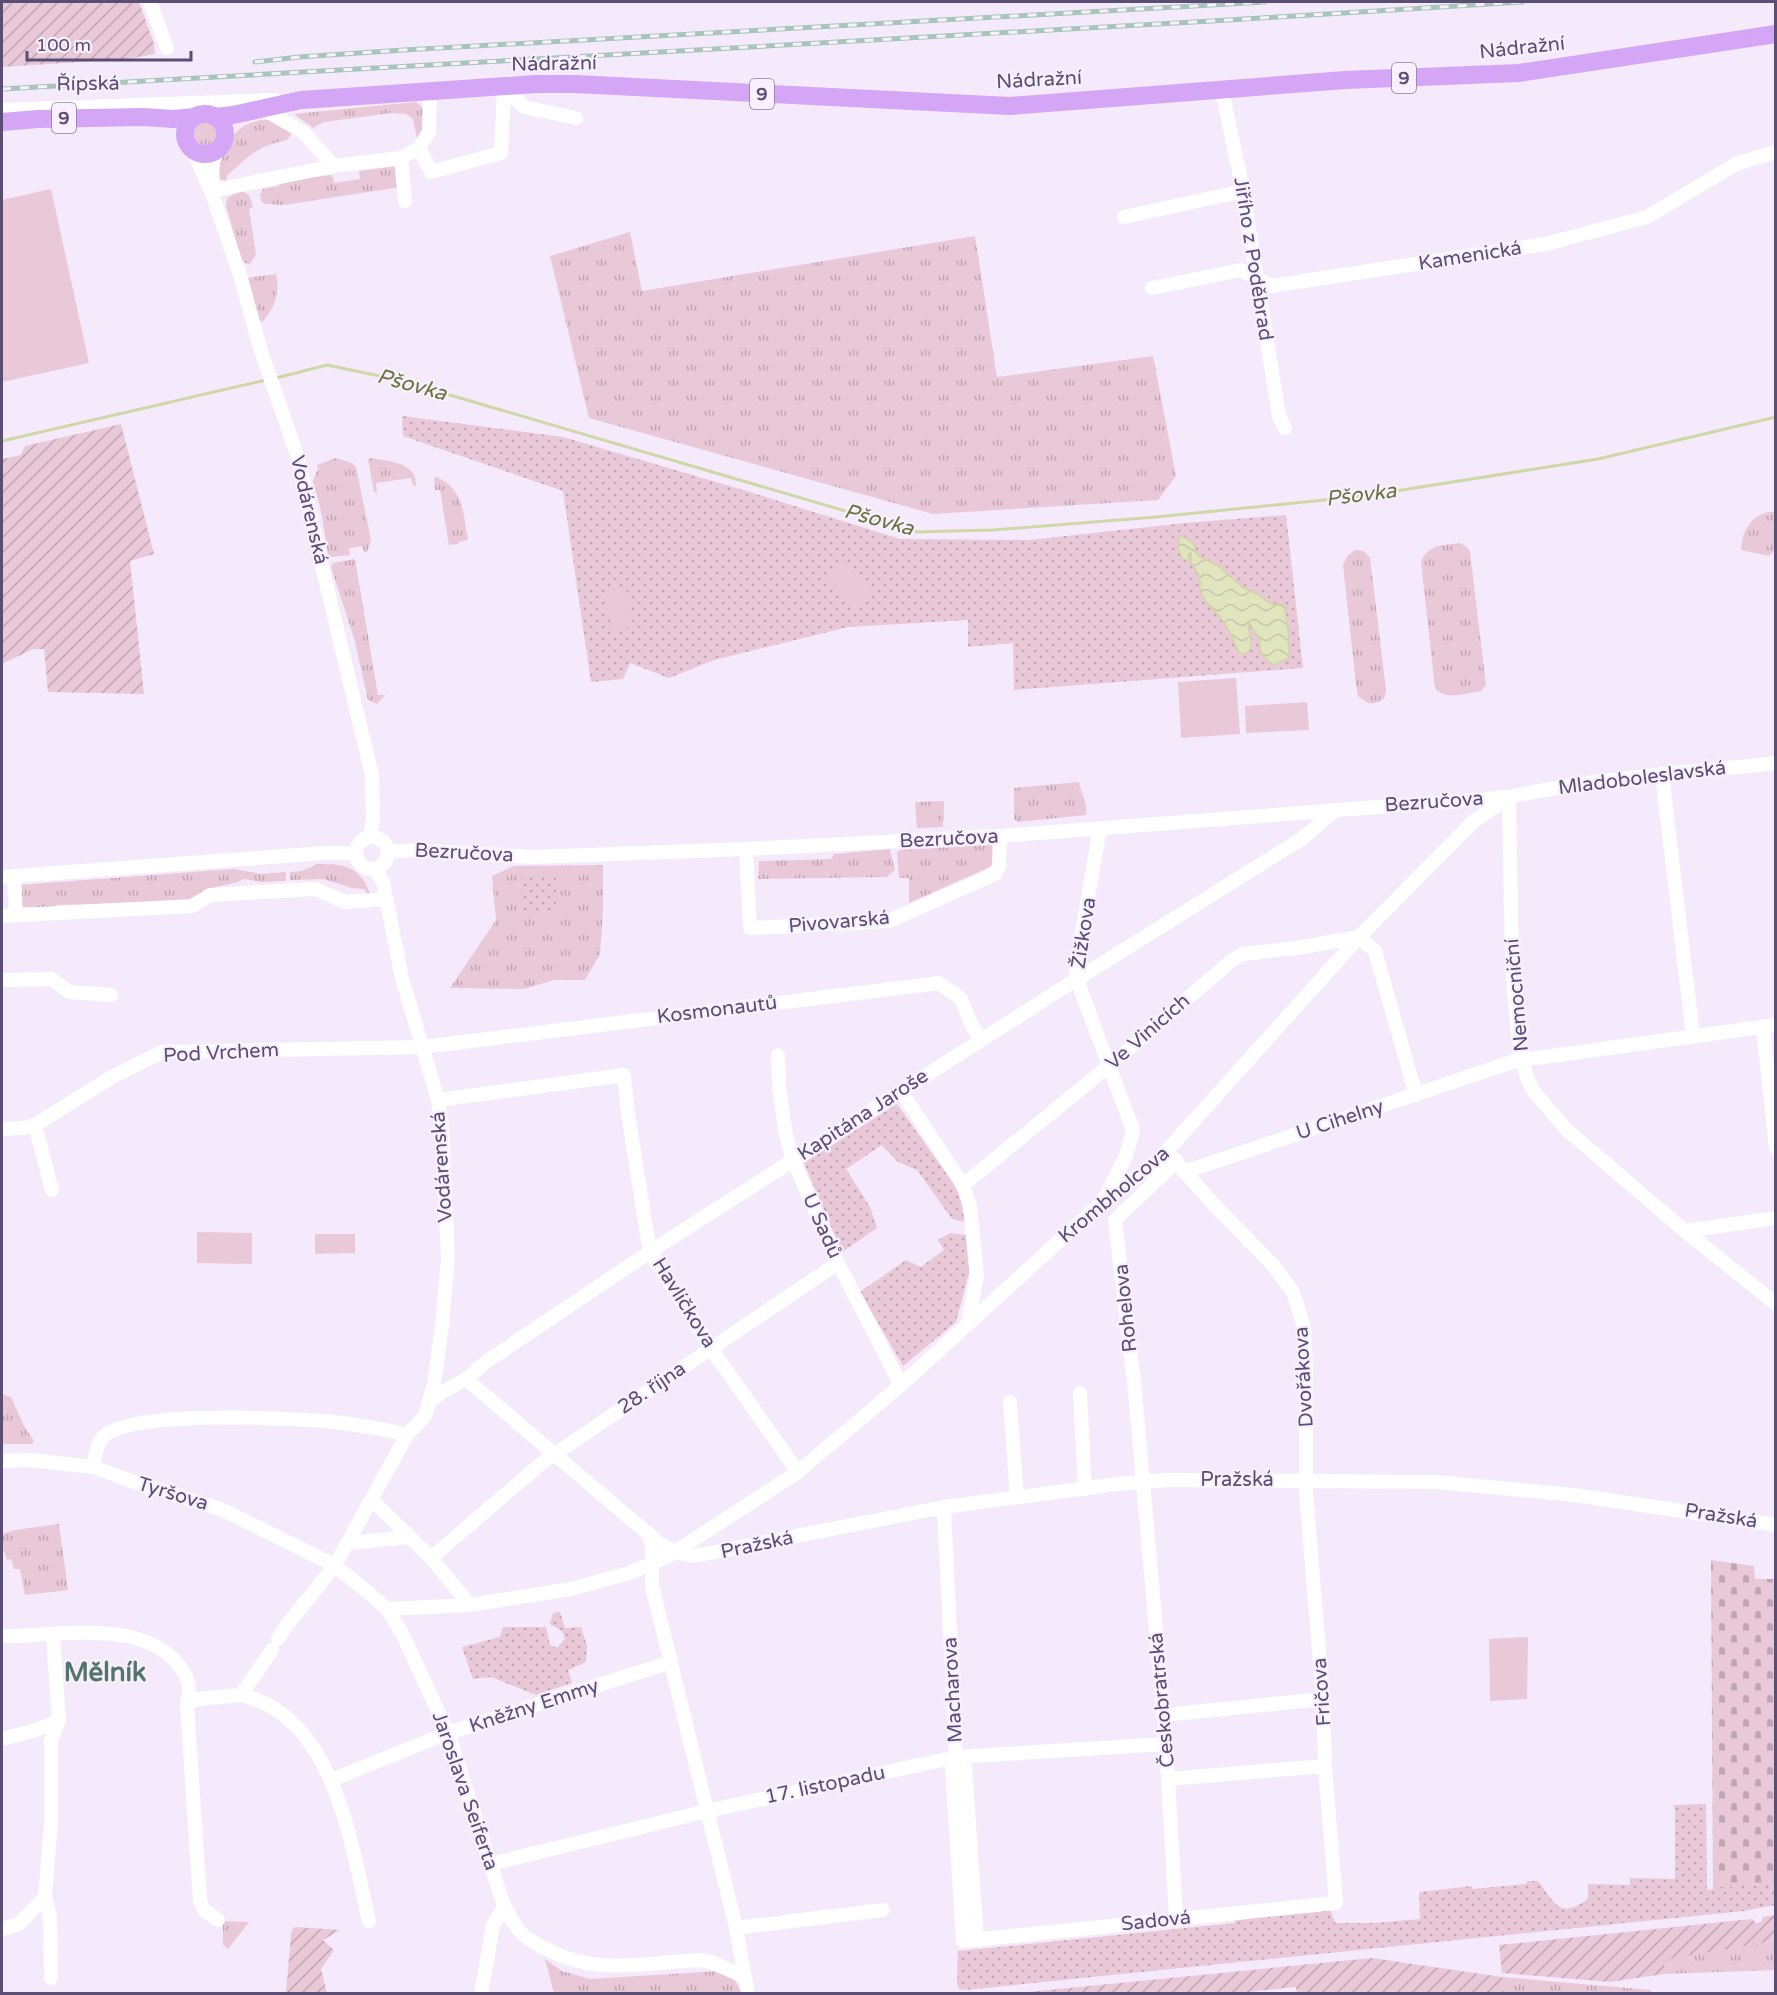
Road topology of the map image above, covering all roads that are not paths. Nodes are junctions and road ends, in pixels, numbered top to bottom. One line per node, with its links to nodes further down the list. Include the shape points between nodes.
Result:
1 (150, 2): 3 (street)
2 (1776, 34): 5 (main road, Nádražní / 9, via 1519,73)
3 (167, 48)
4 (504, 87): 5 (main road, Nádražní / 9, via 575,84 1010,106); 6 (main road, Nádražní / 9); 13 (street, via 524,107); 17 (street, via 501,153 432,172)
5 (1222, 90): 22 (street, Jiřího z Poděbrad)
6 (430, 91): 7 (main road, Nádražní / 9); 17 (street, via 429,132)
7 (301, 100): 8 (street, Nádražní); 9 (main road, Nádražní / 9)
8 (176, 105): 14 (street, Řípská)
9 (263, 109): 11 (main road, Nádražní / 9); 16 (main road, Nádražní / 9, via 236,126); 20 (street, via 303,132)
10 (194, 117): 11 (main road, 9); 12 (main road, Řípská / 9); 15 (main road, via 187,125)
11 (215, 117): 16 (main road, via 223,125)
12 (124, 118): 14 (main road, Řípská / 9); 15 (main road, Řípská / 9, via 175,132)
13 (576, 118)
14 (2, 119)
15 (189, 143): 16 (main road, 9, via 207,154); 21 (street, Vodárenská)
16 (222, 144): 21 (street, Vodárenská, via 213,161)
17 (419, 147): 19 (street)
18 (1776, 152): 25 (street, Kamenická, via 1738,163 1647,217 1546,244 1271,286)
19 (401, 158): 20 (street); 23 (street)
20 (334, 166): 21 (street)
21 (211, 191): 33 (street, Vodárenská, via 298,458 372,775)
22 (1243, 191): 24 (street); 25 (street, Jiřího z Poděbrad)
23 (405, 201)
24 (1124, 217)
25 (1255, 278): 26 (street, Kamenická, via 1241,270); 27 (street, Jiřího z Poděbrad, via 1279,416)
26 (1152, 288)
27 (1285, 428)
28 (1776, 763): 29 (street, Mladoboleslavská)
29 (1662, 774): 30 (street, Mladoboleslavská); 48 (street)
30 (1509, 797): 31 (street, Bezručova); 43 (street, Krombholcova, via 1474,821); 52 (street, Nemocniční, via 1512,964)
31 (1334, 810): 32 (street, Bezručova); 45 (street, Kapitána Jaroše, via 1303,838)
32 (1100, 828): 34 (street, Bezručova); 45 (street, Žižkova)
33 (370, 836): 36 (street, Bezručova, via 381,838); 37 (street, via 360,842)
34 (1000, 836): 35 (street, Bezručova); 35 (street, Pivovarská, via 999,866 994,874 890,921 750,928)
35 (746, 849): 36 (street, Bezručova, via 534,857)
36 (389, 852): 38 (street, Bezručova, via 384,864)
37 (356, 853): 38 (street, via 360,864); 39 (street)
38 (375, 869): 40 (street, Vodárenská)
39 (8, 877): 41 (street)
40 (387, 899): 41 (street, via 345,902 315,889 210,895 192,906); 50 (street, Vodárenská, via 402,978)
41 (16, 915): 42 (street)
42 (2, 916)
43 (1359, 937): 53 (street, Ve Vinicích, via 1244,954); 55 (street, via 1375,951); 61 (street, Krombholcova)
44 (2, 980): 46 (street, via 52,979 69,992)
45 (1077, 980): 49 (street, Kapitána Jaroše); 53 (street, Žižkova)
46 (111, 995)
47 (1769, 1026): 48 (street, U Cihelny); 59 (street)
48 (1693, 1036): 52 (street, U Cihelny)
49 (980, 1040): 50 (street, Kosmonautů, via 961,999 939,983); 54 (street, Kapitána Jaroše)
50 (423, 1047): 56 (street, Vodárenská); 57 (street, Pod Vrchem, via 162,1052 112,1077)
51 (778, 1055): 60 (street, U Sadů, via 786,1136)
52 (1521, 1059): 55 (street, U Cihelny); 66 (street, Nemocniční, via 1535,1093 1567,1130)
53 (1110, 1065): 62 (street, Ve Vinicích); 64 (street, Žižkova, via 1133,1130 1126,1156)
54 (901, 1091): 60 (street, Kapitána Jaroše); 62 (street)
55 (1416, 1095): 61 (street, U Cihelny)
56 (438, 1100): 67 (street, Havlíčkova, via 624,1075); 75 (street, Vodárenská, via 448,1258)
57 (35, 1125): 58 (street, Pod Vrchem); 63 (street)
58 (2, 1129)
59 (1776, 1148)
60 (793, 1160): 67 (street, Kapitána Jaroše); 68 (street, U Sadů)
61 (1176, 1161): 64 (street, Krombholcova, via 1154,1165); 82 (street, Rohelova, via 1115,1220); 83 (street, Dvořákova, via 1293,1292 1304,1327)
62 (963, 1185): 70 (street, via 970,1206 976,1275 968,1323)
63 (52, 1190)
64 (1102, 1202): 70 (street, Krombholcova)
65 (1776, 1218): 66 (street)
66 (1685, 1232): 69 (street, Nemocniční)
67 (651, 1251): 71 (street, Havlíčkova); 72 (street, Kapitána Jaroše)
68 (838, 1263): 71 (street, 28. října); 73 (street, U Sadů)
69 (1776, 1304)
70 (971, 1321): 73 (street, Krombholcova)
71 (712, 1348): 78 (street, 28. října); 81 (street, Havlíčkova)
72 (466, 1379): 75 (street, Kapitána Jaroše); 78 (street)
73 (901, 1385): 81 (street, Krombholcova)
74 (1080, 1393): 84 (street)
75 (429, 1402): 77 (street, Kapitána Jaroše, via 425,1416)
76 (1010, 1402): 85 (street)
77 (407, 1435): 80 (street, via 326,1421 214,1417 157,1421 107,1433 101,1439); 86 (street, Kapitána Jaroše)
78 (555, 1454): 90 (street); 96 (street, 28. října)
79 (2, 1461): 80 (street, Tyršova)
80 (93, 1467): 97 (street, Tyršova, via 223,1510)
81 (798, 1472): 89 (street, Krombholcova)
82 (1143, 1481): 83 (street, Pražská); 84 (street, Pražská); 107 (street, Českobratrská)
83 (1305, 1481): 88 (street, Pražská, via 1447,1483 1574,1495); 105 (street, Fričova)
84 (1085, 1489): 85 (street, Pražská)
85 (1017, 1497): 87 (street, Pražská)
86 (372, 1500): 91 (street); 92 (street, Kapitána Jaroše)
87 (944, 1507): 94 (street, Pražská); 112 (street, Macharova)
88 (1776, 1525)
89 (708, 1529): 93 (street, Krombholcova); 94 (street, via 706,1541)
90 (648, 1533): 93 (street); 98 (street, via 651,1539)
91 (409, 1537): 92 (street); 96 (street)
92 (348, 1543): 97 (street, Kapitána Jaroše)
93 (675, 1552): 95 (street, Pražská); 98 (street, Pražská)
94 (718, 1553): 95 (street, Pražská)
95 (703, 1555): 98 (street, Pražská)
96 (430, 1558): 99 (street)
97 (334, 1564): 100 (street, Tyršova); 104 (street, Kapitána Jaroše, via 286,1626)
98 (644, 1566): 99 (street, Pražská, via 571,1589); 103 (street)
99 (470, 1605): 100 (street, Pražská)
100 (387, 1609): 109 (street, Jaroslava Seiferta)
101 (53, 1635): 102 (street); 106 (street, via 90,1631 129,1637 156,1647 187,1676); 108 (street)
102 (2, 1636)
103 (671, 1662): 109 (street, Kněžny Emmy); 116 (street)
104 (241, 1695): 106 (street, via 198,1699); 115 (street, via 268,1704 290,1719 302,1731)
105 (1323, 1699): 107 (street); 113 (street, Fričova)
106 (187, 1704): 123 (street, via 200,1900 204,1910)
107 (1163, 1715): 111 (street, Českobratrská)
108 (59, 1721): 110 (street); 118 (street, via 51,1741 51,1823)
109 (448, 1733): 115 (street, Kněžny Emmy); 117 (street, Jaroslava Seiferta)
110 (2, 1739)
111 (1166, 1744): 112 (street, 17. listopadu); 114 (street, Českobratrská)
112 (956, 1757): 116 (street, 17. listopadu); 127 (street, Macharova, via 965,1765)
113 (1325, 1766): 114 (street); 119 (street, Fričova)
114 (1168, 1779): 122 (street, Českobratrská)
115 (331, 1780): 124 (street, via 352,1844)
116 (707, 1810): 117 (street, 17. listopadu); 125 (street)
117 (491, 1864): 120 (street, Jaroslava Seiferta)
118 (45, 1897): 126 (street, via 18,1924); 129 (street, via 50,1916)
119 (1336, 1903): 122 (street, Sadová)
120 (504, 1906): 128 (street, Jaroslava Seiferta, via 520,1932 536,1944 587,1965 701,1960); 130 (street, via 493,1926)
121 (884, 1910): 125 (street)
122 (1176, 1918): 127 (street, Sadová)
123 (218, 1920)
124 (369, 1921)
125 (736, 1928): 128 (street)
126 (2, 1929)
127 (970, 1941)
128 (743, 1976): 131 (street)
129 (51, 1978)
130 (481, 1994)
131 (748, 1994)

